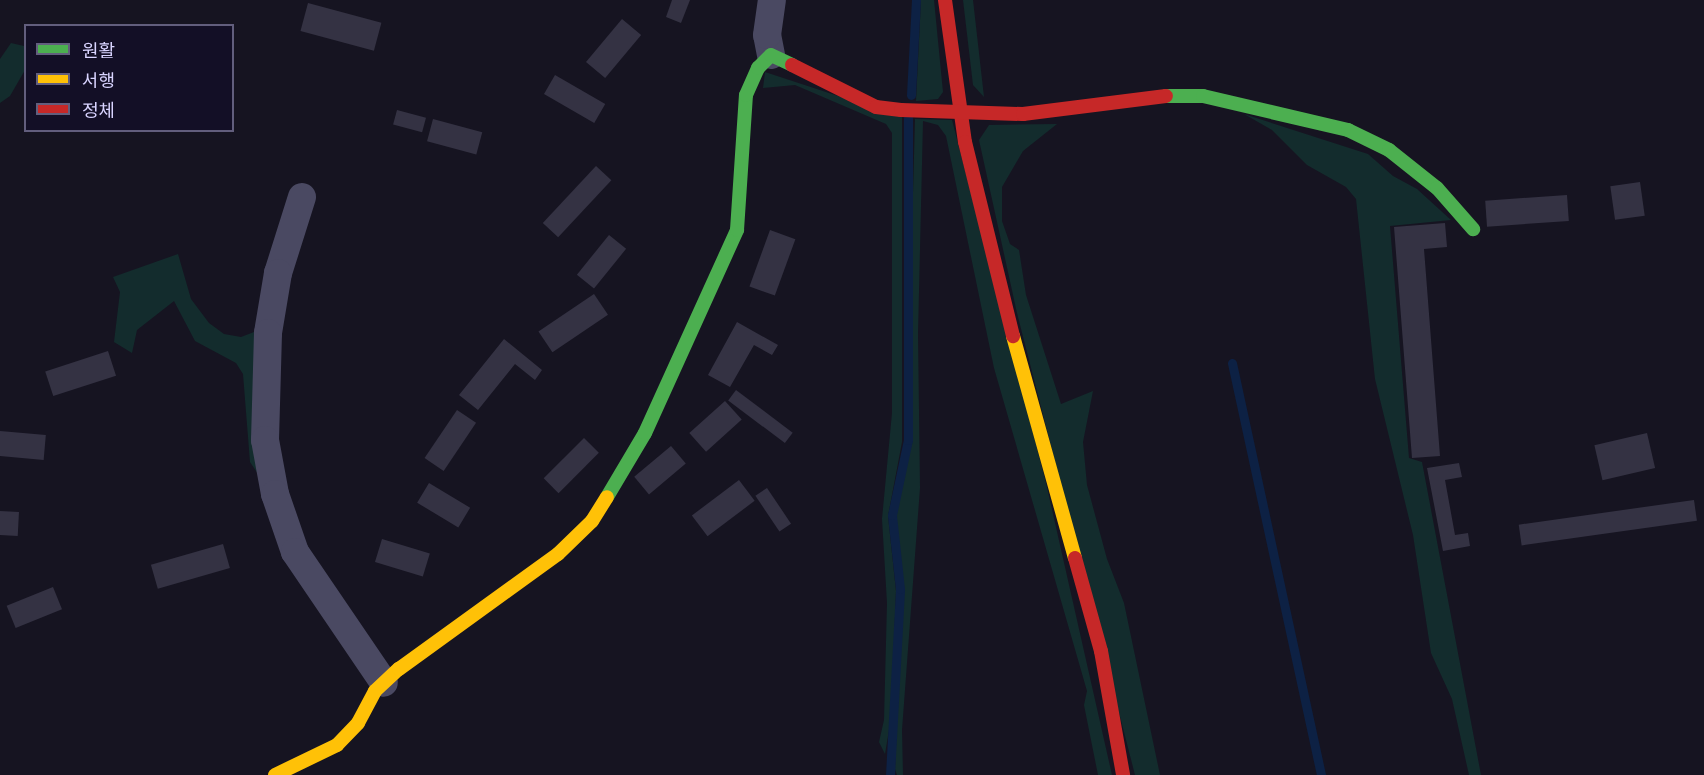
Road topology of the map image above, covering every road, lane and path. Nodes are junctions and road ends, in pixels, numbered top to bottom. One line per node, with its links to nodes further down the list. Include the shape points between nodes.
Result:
1 (772, 0): 3 (street, via 766,34)
2 (945, 0): 4 (street)
3 (771, 55): 4 (street, via 876,106); 7 (street, via 758,68 746,95 737,230 645,434 592,521 558,554)
4 (960, 111): 6 (street, via 1023,114 1191,96 1290,115 1348,130 1389,150 1437,188); 9 (street, via 993,264 1101,651)
5 (302, 197): 7 (street, via 278,273 268,333 267,451 275,494 295,552)
6 (1473, 229)
7 (384, 683): 8 (street, via 358,723 337,745)
8 (275, 775)
9 (1123, 775)

